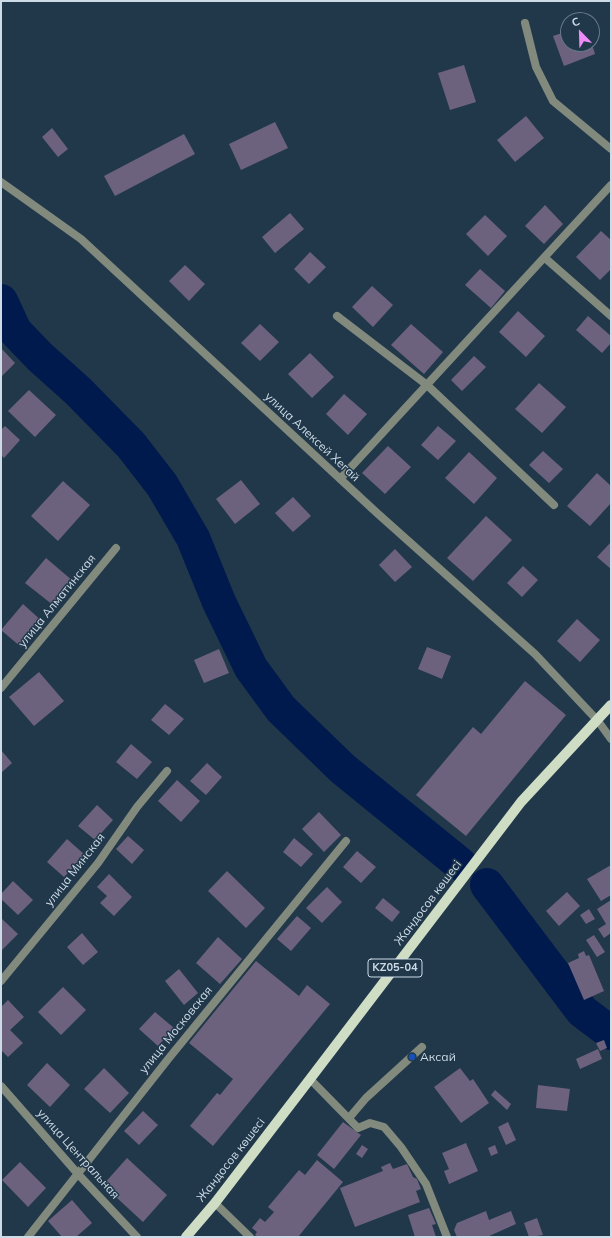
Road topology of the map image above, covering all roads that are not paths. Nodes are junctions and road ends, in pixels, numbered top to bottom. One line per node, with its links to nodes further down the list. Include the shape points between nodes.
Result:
1 (525, 23): 2 (street, via 536,67 553,101)
2 (611, 149)
3 (1, 182): 9 (street, улица Алексей Хегай, via 81,239)
4 (611, 185): 5 (street)
5 (545, 258): 7 (street); 8 (street)
6 (337, 316): 8 (street)
7 (611, 316)
8 (427, 385): 9 (street); 10 (street)
9 (340, 479): 14 (street, улица Алексей Хегай, via 536,654)
10 (554, 505)
11 (116, 548): 12 (street, улица Алматинская)
12 (1, 688)
13 (611, 705): 14 (main road, Жандосов көшесі / KZ05-04)
14 (598, 721): 15 (street, улица Алексей Хегай); 20 (main road, Жандосов көшесі / KZ05-04, via 521,802)
15 (611, 739)
16 (167, 771): 18 (street, улица Минская, via 98,863)
17 (346, 841): 23 (street, улица Московская)
18 (1, 981)
19 (422, 1048): 22 (street, via 366,1098)
20 (310, 1079): 22 (street); 24 (main road, Жандосов көшесі / KZ05-04)
21 (1, 1086): 23 (street, улица Центральная)
22 (349, 1118): 29 (street, via 358,1128 370,1123 384,1127 426,1184)
23 (78, 1174): 25 (street, улица Московская); 26 (street, улица Центральная)
24 (215, 1203): 27 (main road, Жандосов көшесі / KZ05-04); 28 (street)
25 (28, 1237)
26 (137, 1237)
27 (186, 1237)
28 (250, 1237)
29 (447, 1237)

